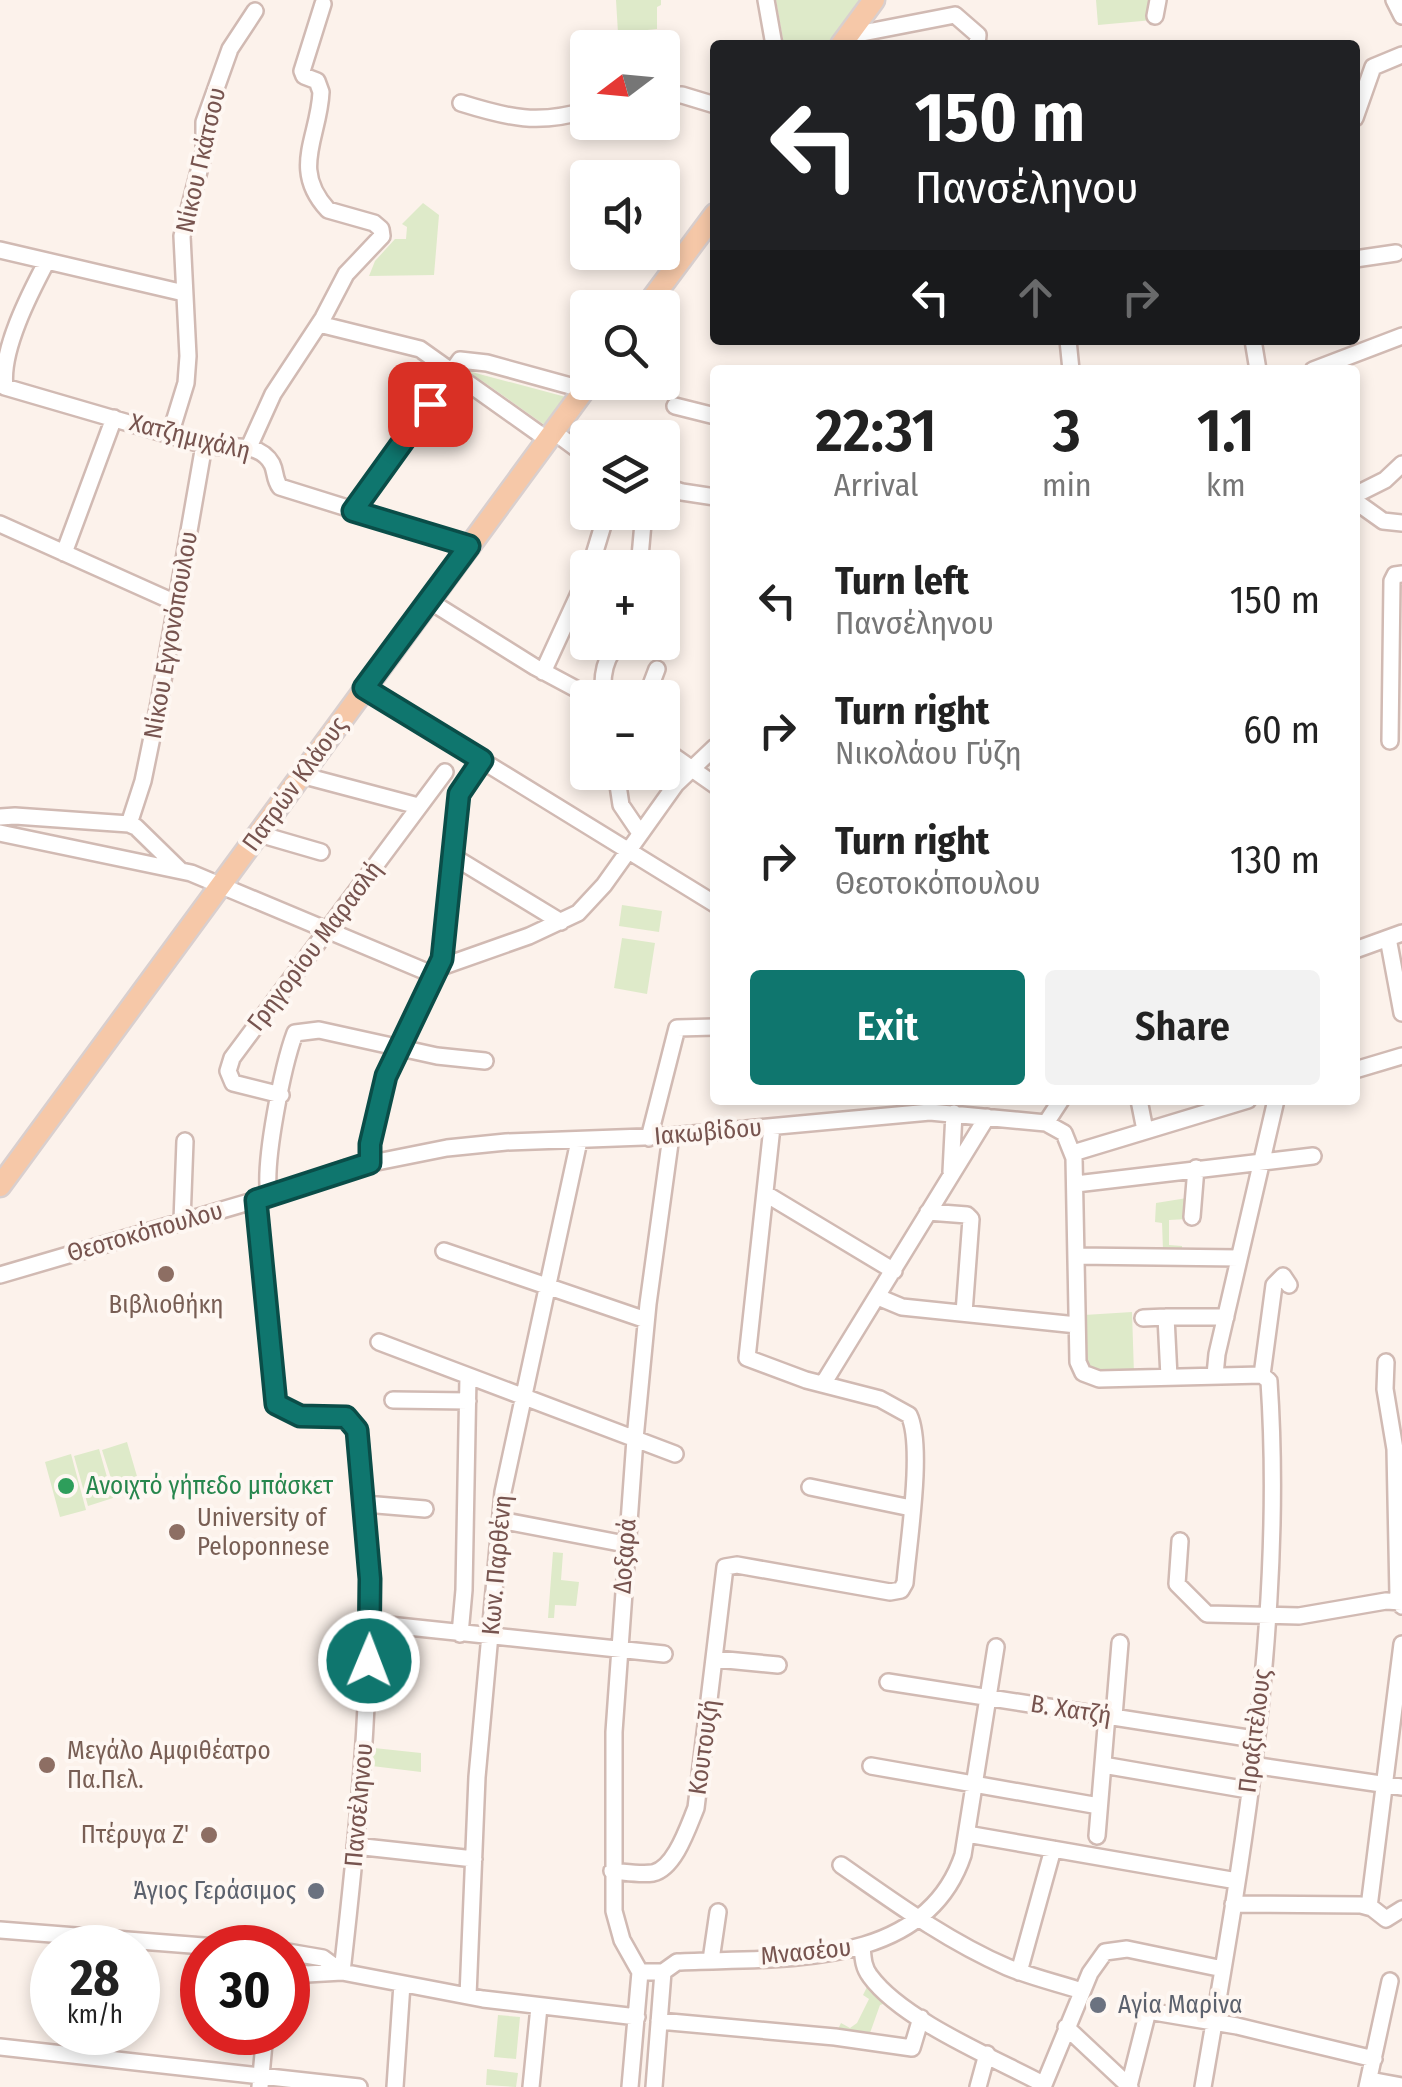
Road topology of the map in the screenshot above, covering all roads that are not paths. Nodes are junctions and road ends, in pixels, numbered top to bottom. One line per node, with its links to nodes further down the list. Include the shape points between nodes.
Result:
1 (766, 0): 7 (street)
2 (874, 0): 8 (main road)
3 (1394, 0): 6 (street)
4 (323, 4): 24 (street, via 302,70 321,92 309,181 328,210 374,222 382,234 350,269)
5 (255, 11): 23 (street, Νίκου Γκάτσου, via 230,49 204,122 204,152 182,236)
6 (1402, 16)
7 (773, 40)
8 (845, 40)
9 (848, 40): 10 (street, via 955,14)
10 (978, 40)
11 (1402, 55): 15 (street, via 1373,67)
12 (680, 95): 14 (street)
13 (461, 103): 16 (street, via 522,120)
14 (710, 103)
15 (1360, 104)
16 (570, 115)
17 (710, 221): 22 (main road)
18 (0, 250): 21 (street)
19 (1396, 253): 20 (street)
20 (1360, 258)
21 (47, 261): 23 (street); 32 (street, Χατζημιχάλη, via 14,326 5,387)
22 (658, 290)
23 (184, 293): 33 (street, Νίκου Γκάτσου, via 186,383)
24 (319, 324): 27 (street, via 416,347); 36 (street, via 273,394)
25 (1402, 336): 26 (street)
26 (1326, 365)
27 (452, 372): 28 (street, via 468,360); 34 (street); 43 (street)
28 (570, 382)
29 (578, 400): 34 (main road, Πατρών Κλάους)
30 (675, 406): 31 (street)
31 (710, 415)
32 (114, 418): 33 (street, Χατζημιχάλη); 47 (street)
33 (170, 435): 35 (street, Χατζημιχάλη)
34 (551, 436): 37 (street); 46 (main road, Πατρών Κλάους)
35 (204, 445): 36 (street, Χατζημιχάλη); 50 (street, Νίκου Εγγονόπουλου)
36 (249, 447): 43 (street, Χατζημιχάλη, via 270,462 280,487)
37 (570, 447)
38 (1402, 464): 40 (street)
39 (680, 491): 41 (street)
40 (1360, 495)
41 (710, 496)
42 (1360, 502): 44 (street, via 1383,520)
43 (353, 511): 46 (street, Χατζημιχάλη)
44 (1402, 523)
45 (0, 524): 47 (street)
46 (469, 546): 49 (main road, Πατρών Κλάους)
47 (64, 553): 50 (street)
48 (1402, 574): 57 (street, via 1392,582)
49 (428, 600): 53 (street); 56 (main road, Πατρών Κλάους)
50 (176, 602): 68 (street, Νίκου Εγγονόπουλου)
51 (570, 613): 53 (street)
52 (657, 669): 54 (street)
53 (543, 672): 55 (street)
54 (653, 680)
55 (570, 686)
56 (364, 688): 59 (street); 63 (main road, Πατρών Κλάους)
57 (1390, 741)
58 (710, 751): 61 (street)
59 (482, 760): 72 (street); 74 (street, via 459,794)
60 (680, 761): 61 (street)
61 (690, 768): 64 (street); 70 (street)
62 (445, 772): 66 (street, Γρηγορίου Μαρασλή)
63 (302, 775): 66 (street); 71 (main road, Πατρών Κλάους)
64 (710, 782)
65 (619, 790): 70 (street)
66 (418, 806): 79 (street, Γρηγορίου Μαρασλή)
67 (0, 818): 68 (street)
68 (129, 824): 75 (street)
69 (0, 833): 75 (street)
70 (640, 833): 72 (street)
71 (258, 834): 73 (street); 76 (main road, Πατρών Κλάους)
72 (628, 851): 77 (street); 78 (street, via 591,902)
73 (322, 852)
74 (454, 857): 78 (street); 82 (street)
75 (180, 870): 76 (street)
76 (220, 885): 79 (street); 110 (main road, Πατρών Κλάους)
77 (710, 901)
78 (561, 922): 82 (street)
79 (329, 931): 82 (street, via 413,969); 89 (street, Γρηγορίου Μαρασλή, via 229,1065 233,1082)
80 (1395, 936): 81 (street); 83 (street)
81 (1360, 948)
82 (437, 970): 85 (street)
83 (1402, 1013)
84 (710, 1028): 100 (street, via 677,1028)
85 (399, 1049): 87 (street); 89 (street, via 319,1030 295,1033); 106 (street, via 384,1080)
86 (1402, 1056): 88 (street)
87 (485, 1061)
88 (1360, 1069)
89 (280, 1095): 112 (street)
90 (1058, 1105): 96 (street)
91 (1140, 1105): 98 (street)
92 (1231, 1105): 98 (street)
93 (1275, 1105): 105 (street)
94 (954, 1114): 95 (street, Ιακωβίδου); 97 (street, Ιακωβίδου); 108 (street)
95 (986, 1117): 96 (street, Ιακωβίδου); 108 (street)
96 (1046, 1123): 103 (street, via 1064,1133)
97 (772, 1126): 99 (street, Ιακωβίδου); 111 (street)
98 (1145, 1130): 103 (street)
99 (671, 1136): 100 (street, Ιακωβίδου); 128 (street, Δοξαρά)
100 (649, 1138): 102 (street, Ιακωβίδου)
101 (184, 1141): 115 (street)
102 (579, 1141): 106 (street, Ιακωβίδου, via 473,1144); 122 (street, Κων. Παρθένη)
103 (1073, 1153): 109 (street)
104 (1313, 1156): 105 (street)
105 (1262, 1161): 107 (street); 118 (street)
106 (370, 1163): 112 (street, Θεοτοκόπουλου)
107 (1196, 1168): 109 (street); 114 (street)
108 (951, 1176): 113 (street)
109 (1076, 1184): 117 (street)
110 (0, 1186)
111 (766, 1194): 119 (street); 136 (street, via 746,1358)
112 (262, 1198): 115 (street, Θεοτοκόπουλου); 144 (street, Πανσέληνου, via 276,1404 295,1415 342,1416 353,1423)
113 (928, 1212): 119 (street); 124 (street, via 967,1215 972,1224)
114 (1192, 1217)
115 (182, 1222): 120 (street, Θεοτοκόπουλου)
116 (444, 1250): 122 (street)
117 (1076, 1256): 118 (street); 129 (street)
118 (1238, 1258): 127 (street)
119 (894, 1270): 123 (street)
120 (3, 1272)
121 (1289, 1285): 133 (street, Πραξιτέλους, via 1283,1276 1274,1284)
122 (548, 1288): 128 (street); 137 (street, Κων. Παρθένη)
123 (878, 1297): 124 (street, via 902,1307); 136 (street)
124 (964, 1314): 129 (street)
125 (1142, 1318): 126 (street)
126 (1166, 1318): 127 (street); 135 (street)
127 (1226, 1318): 132 (street)
128 (646, 1320): 141 (street, Δοξαρά)
129 (1077, 1325): 135 (street, via 1078,1365 1085,1374)
130 (378, 1342): 134 (street)
131 (1386, 1362): 140 (street, via 1384,1389)
132 (1216, 1374): 133 (street); 135 (street)
133 (1262, 1374): 151 (street, Πραξιτέλους, via 1270,1388)
134 (468, 1376): 137 (street); 139 (street)
135 (1169, 1377)
136 (824, 1384): 145 (street, via 880,1399 909,1416 915,1444)
137 (524, 1397): 141 (street); 147 (street, Κων. Παρθένη)
138 (394, 1400): 139 (street)
139 (468, 1401): 153 (street)
140 (1397, 1430): 150 (street)
141 (634, 1438): 142 (street); 149 (street, Δοξαρά)
142 (675, 1454)
143 (810, 1488): 145 (street)
144 (365, 1504): 146 (street); 152 (street, Πανσέληνου)
145 (911, 1508): 160 (street, Κουτουζή, via 901,1590 725,1567)
146 (425, 1509)
147 (500, 1520): 149 (street); 154 (street, Κων. Παρθένη)
148 (1180, 1541): 151 (street, via 1177,1584 1204,1612)
149 (625, 1544): 158 (street, Δοξαρά)
150 (1401, 1603): 151 (street)
151 (1268, 1616): 166 (street, Πραξιτέλους)
152 (370, 1623): 153 (street); 177 (street, Πανσέληνου)
153 (460, 1634): 154 (street)
154 (490, 1638): 158 (street); 179 (street, Κων. Παρθένη)
155 (1120, 1643): 165 (street)
156 (1402, 1644): 163 (street)
157 (996, 1647): 164 (street, Μνασέου)
158 (620, 1650): 159 (street); 181 (street, Δοξαρά)
159 (664, 1654)
160 (716, 1660): 161 (street); 181 (street, Κουτουζή, via 697,1801 686,1831 658,1871)
161 (778, 1665)
162 (888, 1682): 164 (street, Β. Χατζή)
163 (1399, 1689): 171 (street)
164 (988, 1696): 165 (street, Β. Χατζή); 170 (street, Μνασέου)
165 (1110, 1716): 166 (street, Β. Χατζή); 167 (street)
166 (1254, 1739): 168 (street, Πραξιτέλους)
167 (1103, 1764): 173 (street); 174 (street)
168 (1252, 1765): 171 (street); 173 (street, Πραξιτέλους)
169 (870, 1766): 170 (street)
170 (975, 1784): 174 (street); 175 (street, Μνασέου)
171 (1384, 1785): 172 (street); 184 (street)
172 (1402, 1787)
173 (1248, 1790): 182 (street, Πραξιτέλους)
174 (1100, 1806): 176 (street)
175 (967, 1834): 178 (street); 187 (street, Μνασέου, via 958,1870)
176 (1097, 1836)
177 (356, 1846): 179 (street); 194 (street, Πανσέληνου)
178 (1052, 1849): 182 (street); 197 (street)
179 (474, 1859): 202 (street, Κων. Παρθένη)
180 (840, 1865): 187 (street)
181 (612, 1871): 195 (street, Δοξαρά, via 616,1922)
182 (1237, 1881): 183 (street, Πραξιτέλους)
183 (1233, 1904): 184 (street); 193 (street, Πραξιτέλους)
184 (1369, 1907): 185 (street, via 1386,1919)
185 (1402, 1909)
186 (718, 1912): 192 (street)
187 (920, 1919): 190 (street, Μνασέου); 197 (street)
188 (0, 1930): 189 (street)
189 (180, 1944)
190 (862, 1946): 192 (street, Μνασέου); 205 (street, via 869,1975)
191 (310, 1956): 194 (street)
192 (711, 1960): 196 (street, Μνασέου, via 678,1962)
193 (1223, 1969): 201 (street, via 1108,1951); 207 (street, Πραξιτέλους)
194 (342, 1972): 198 (street); 200 (street)
195 (640, 1972): 196 (street, Μνασέου); 204 (street)
196 (663, 1972): 206 (street)
197 (1019, 1972): 201 (street)
198 (310, 1974)
199 (1390, 1981): 212 (street)
200 (402, 1984): 202 (street); 218 (street)
201 (1082, 1990): 208 (street)
202 (468, 1996): 203 (street)
203 (540, 2007): 204 (street); 219 (street)
204 (637, 2017): 220 (street)
205 (921, 2018): 206 (street, via 912,2048); 210 (street)
206 (659, 2021): 221 (street)
207 (1214, 2022): 212 (street); 223 (street, via 1146,2012); 224 (street, Πραξιτέλους)
208 (1066, 2027): 215 (street); 223 (street)
209 (0, 2047): 213 (street)
210 (987, 2054): 215 (street); 222 (street)
211 (263, 2055): 213 (street)
212 (1374, 2060): 214 (street)
213 (260, 2082): 217 (street)
214 (1368, 2084): 216 (street)
215 (1043, 2085)
216 (1402, 2086)
217 (359, 2087)
218 (395, 2087)
219 (532, 2087)
220 (630, 2087)
221 (654, 2087)
222 (978, 2087)
223 (1130, 2087)
224 (1202, 2087)

